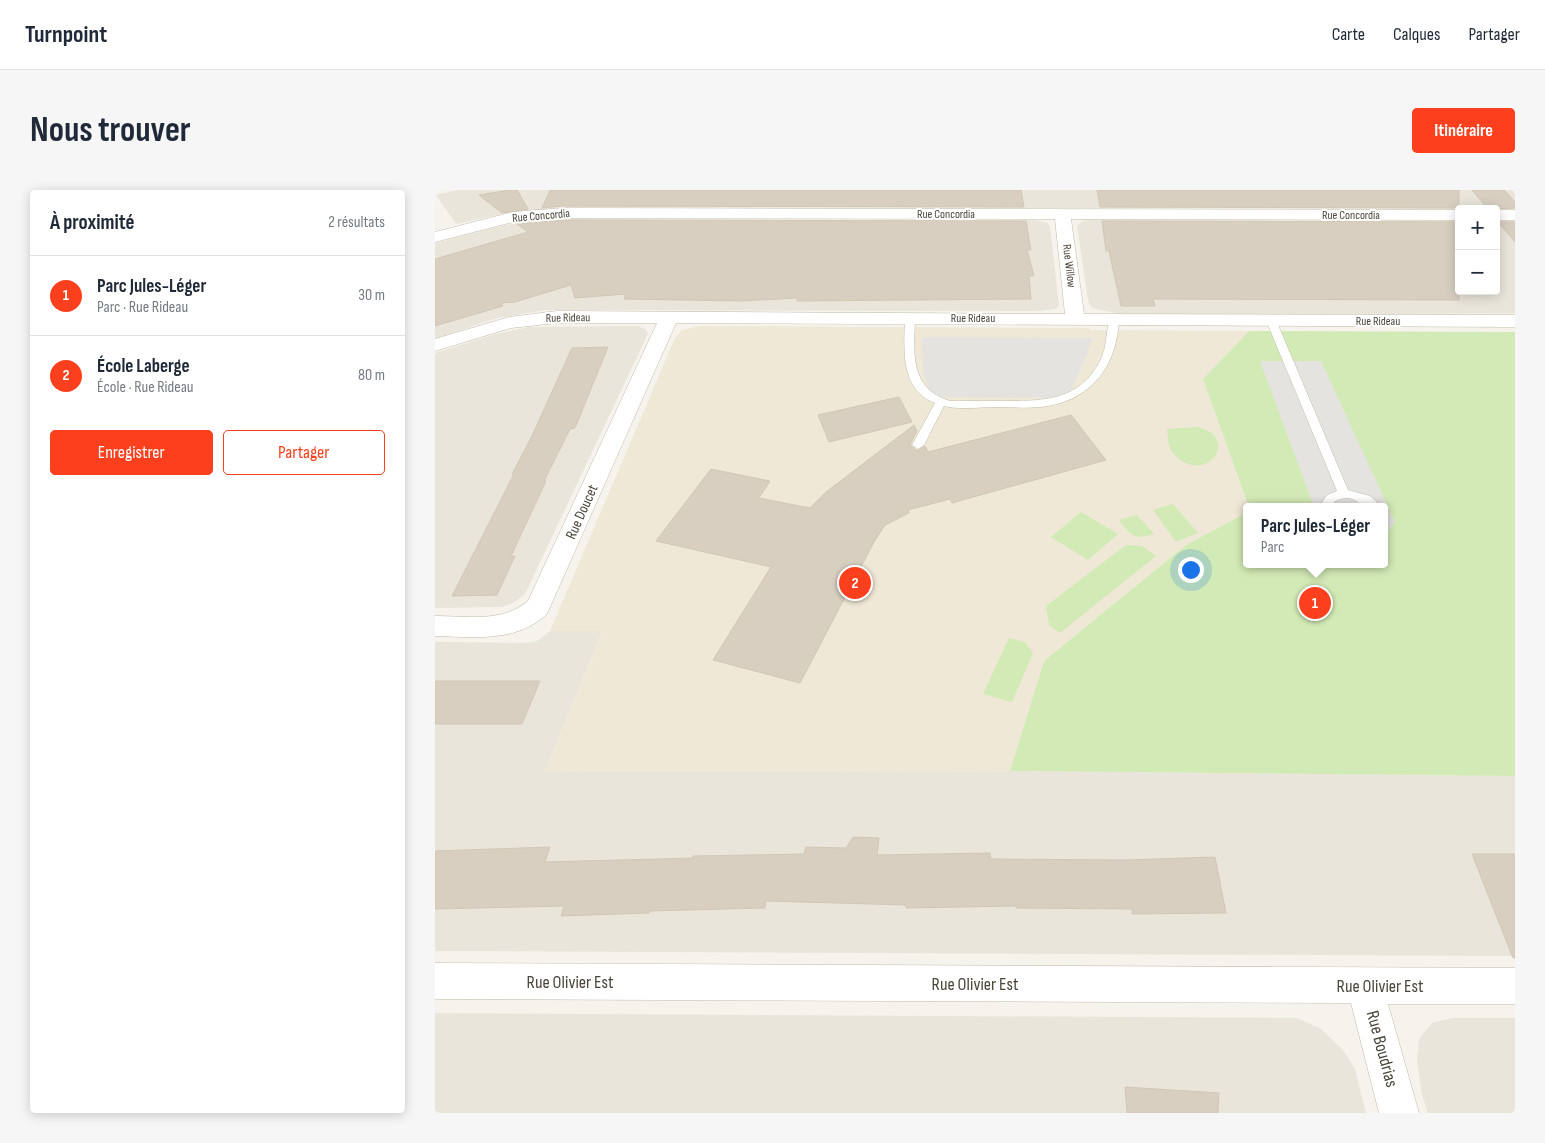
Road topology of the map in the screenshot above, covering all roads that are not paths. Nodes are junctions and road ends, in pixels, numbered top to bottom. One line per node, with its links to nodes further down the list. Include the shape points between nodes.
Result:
1 (1062, 214): 2 (street, Rue Concordia); 5 (street, Rue Concordia, via 552,213 513,217); 8 (street, Rue Willow)
2 (1455, 215)
3 (1500, 215): 4 (street)
4 (1515, 215)
5 (435, 237)
6 (669, 318): 7 (street, Rue Rideau); 12 (street, Rue Rideau, via 557,317 526,320); 18 (street, Rue Doucet, via 538,607 531,615 507,624)
7 (910, 318): 8 (street, Rue Rideau); 13 (lane, via 909,347 914,377 926,395)
8 (1075, 319): 9 (street, Rue Rideau)
9 (1114, 319): 10 (street, Rue Rideau); 13 (lane, via 1113,338 1106,361 1098,375 1078,392 1047,403)
10 (1271, 320): 11 (street, Rue Rideau); 15 (lane)
11 (1515, 321)
12 (435, 345)
13 (941, 402): 14 (lane)
14 (918, 445)
15 (1344, 493): 16 (lane, via 1331,498); 17 (lane, via 1362,497)
16 (1328, 503)
17 (1370, 503)
18 (435, 626)
19 (435, 981): 20 (street, Rue Olivier Est)
20 (1365, 986): 21 (street, Rue Olivier Est); 22 (street, Rue Boudrias)
21 (1515, 986)
22 (1399, 1113)

